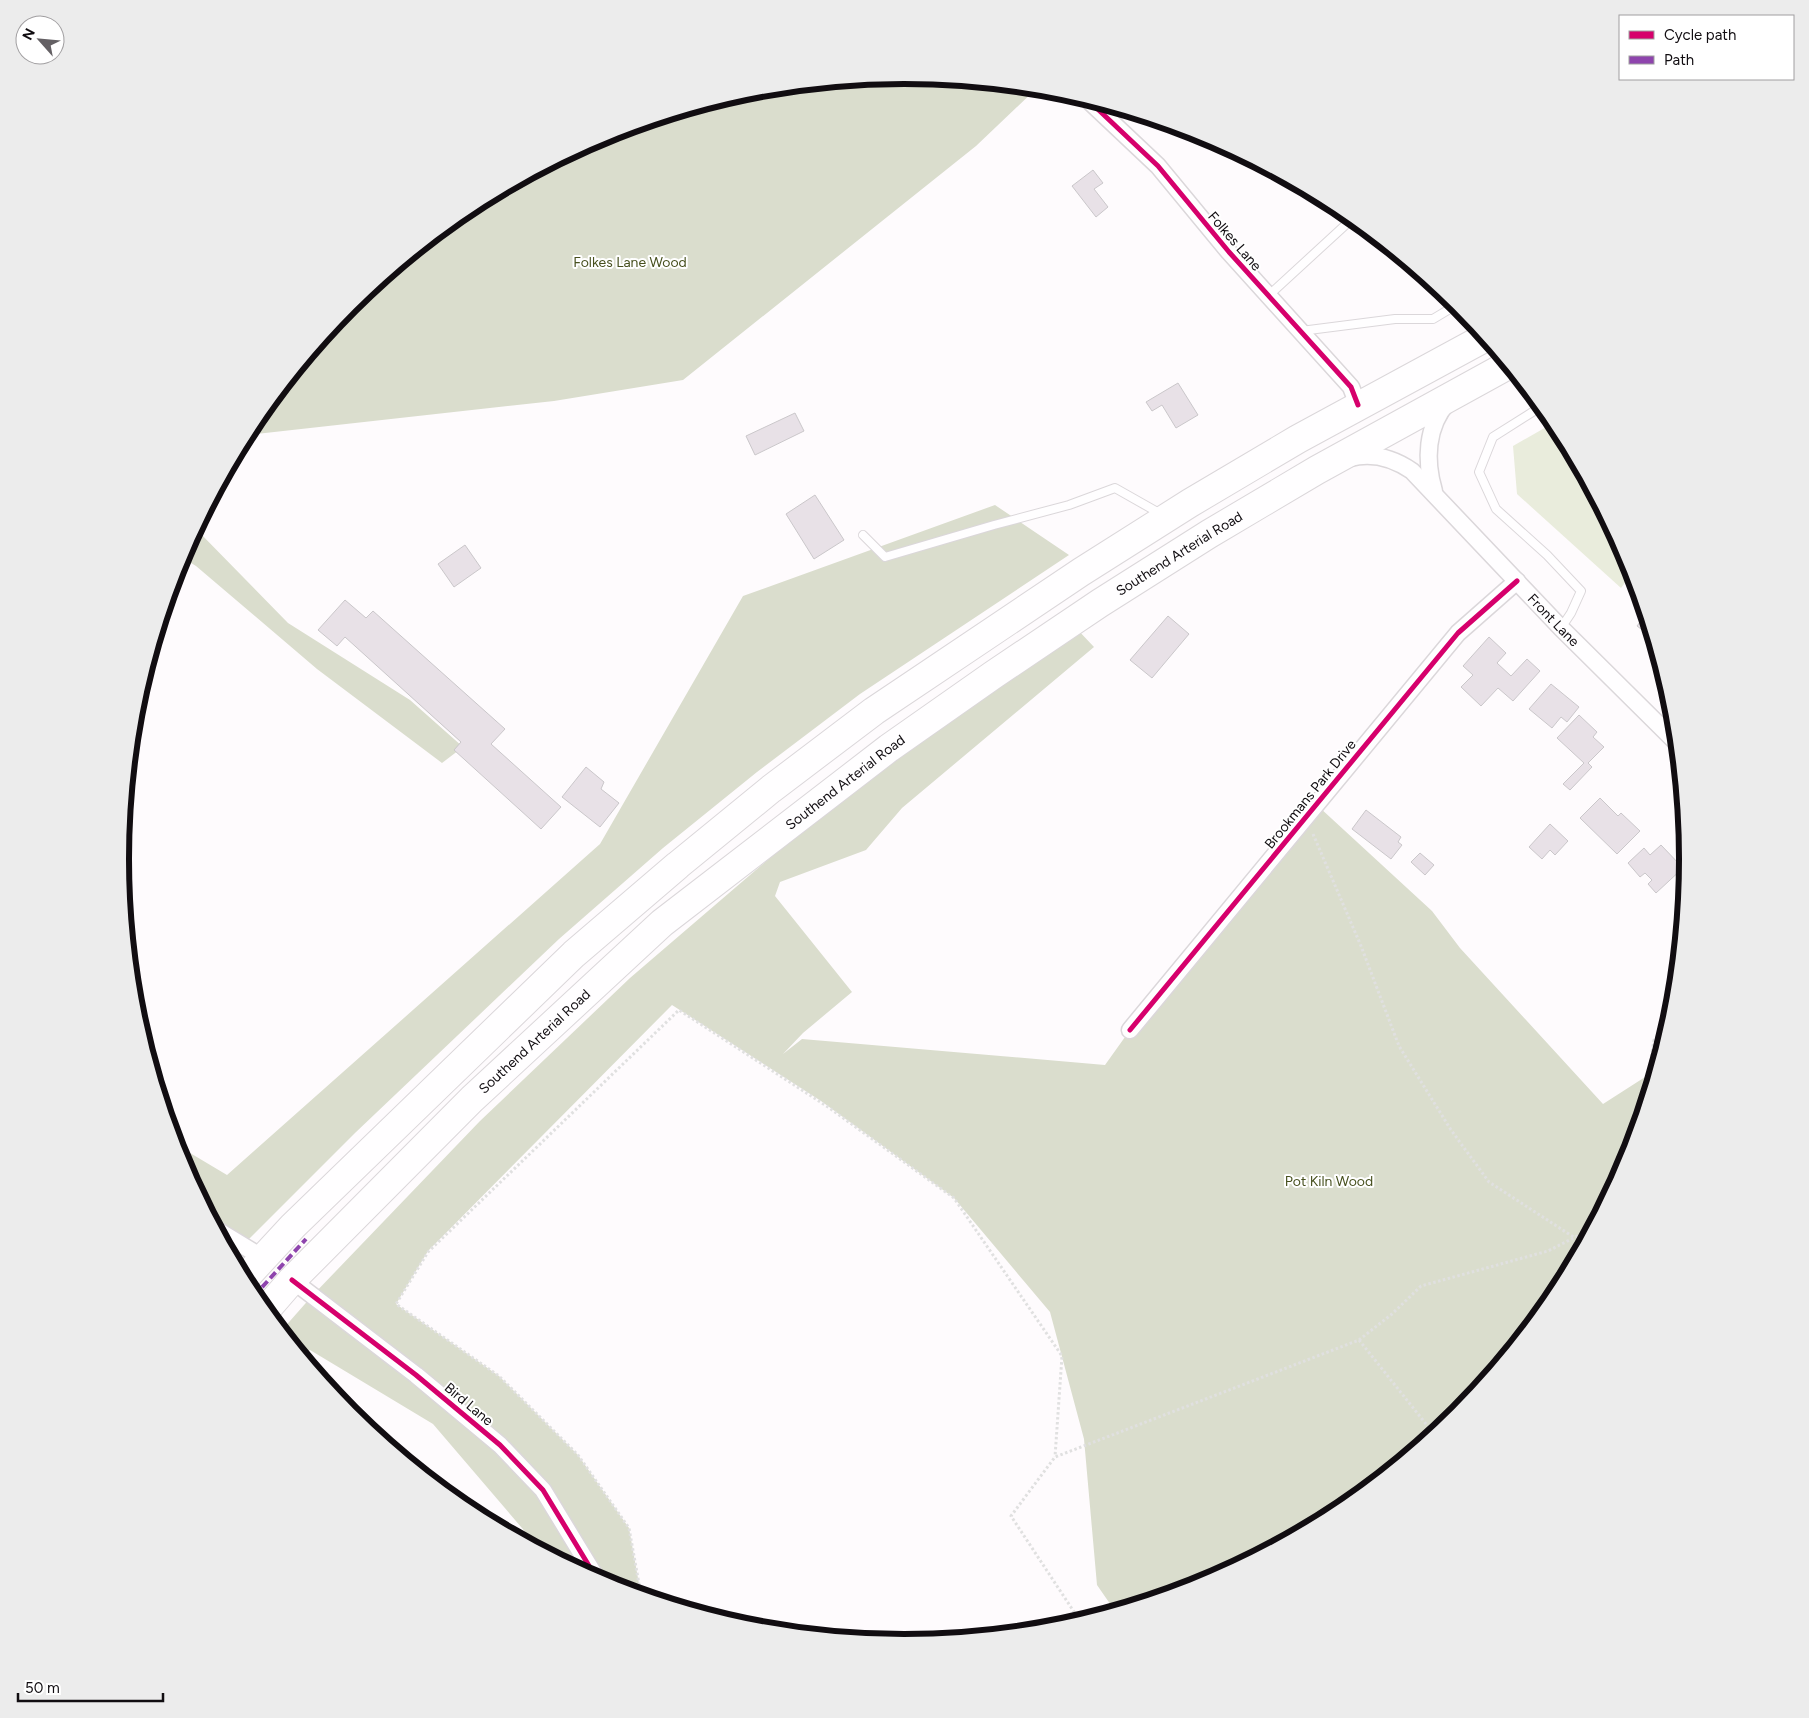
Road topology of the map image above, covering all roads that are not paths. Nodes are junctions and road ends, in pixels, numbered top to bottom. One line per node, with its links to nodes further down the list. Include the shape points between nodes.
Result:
1 (1097, 108): 3 (street, Folkes Lane, via 1158,166)
2 (1347, 223): 3 (lane)
3 (1268, 296): 5 (street, Folkes Lane)
4 (1450, 308): 5 (lane, via 1432,319 1395,319)
5 (1300, 332): 9 (street, Folkes Lane, via 1351,387)
6 (1480, 340): 9 (highway)
7 (1503, 367): 8 (highway, Southend Arterial Road)
8 (1457, 392): 11 (highway, Southend Arterial Road); 12 (street, via 1445,405 1430,439 1428,458)
9 (1358, 405): 13 (highway)
10 (1536, 410): 16 (lane, via 1494,437 1479,472 1496,509 1581,591)
11 (1317, 470): 12 (street, Front Lane, via 1353,457 1378,456 1412,470); 22 (highway, Southend Arterial Road, via 1201,539 993,675 889,748 662,923 472,1099)
12 (1435, 494): 15 (street, Front Lane)
13 (1167, 518): 14 (lane, via 1115,488 1069,505 994,524 885,558); 20 (highway, via 1080,572 874,711 685,859 574,954)
14 (863, 535)
15 (1517, 581): 16 (street, Front Lane); 18 (street, Brookmans Park Drive, via 1458,633)
16 (1561, 628): 17 (street, Front Lane)
17 (1669, 735)
18 (1130, 1030)
19 (228, 1237): 20 (street)
20 (263, 1258): 21 (highway)
21 (249, 1273)
22 (292, 1280): 23 (highway, Southend Arterial Road); 24 (street, Bird Lane, via 416,1375 500,1445 543,1490)
23 (270, 1305)
24 (589, 1567)

